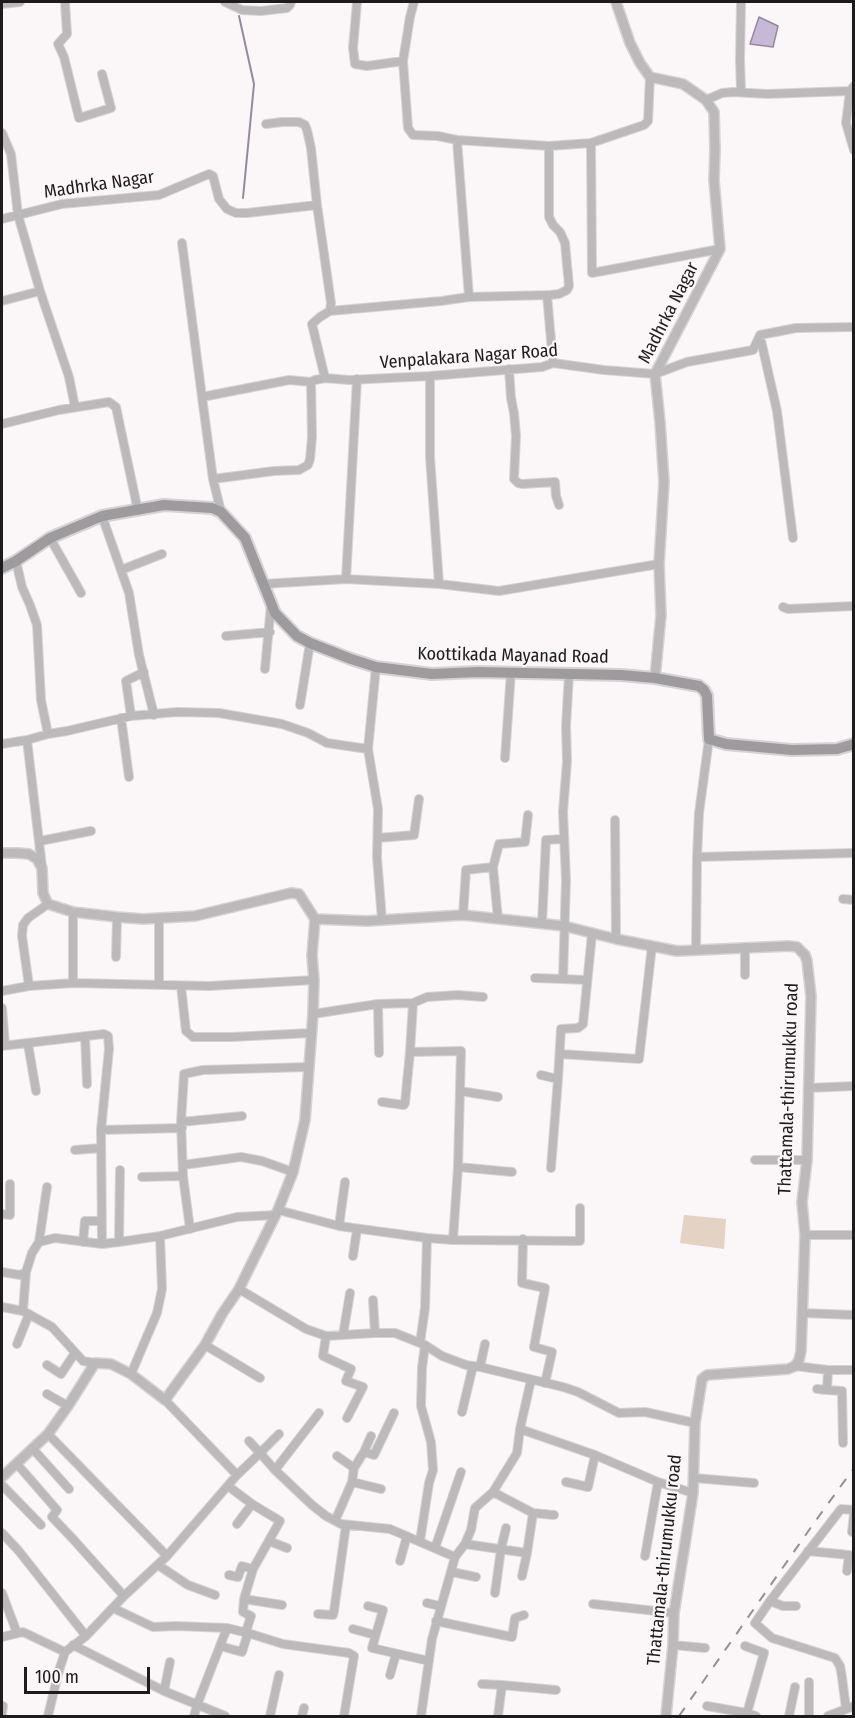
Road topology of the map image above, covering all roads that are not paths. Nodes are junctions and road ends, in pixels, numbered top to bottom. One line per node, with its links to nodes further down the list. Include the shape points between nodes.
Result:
1 (20, 2): 9 (street)
2 (65, 2): 11 (street, via 67,34 58,44 79,118 111,108)
3 (225, 2): 4 (street, via 242,10 261,11 287,8)
4 (291, 2)
5 (357, 2): 10 (street, via 355,64)
6 (414, 2): 10 (street)
7 (616, 2): 12 (street, via 630,43)
8 (741, 2): 14 (street)
9 (2, 4)
10 (403, 61): 18 (street, via 410,133)
11 (102, 74)
12 (650, 77): 15 (street, via 683,84); 19 (street, via 648,121)
13 (852, 89): 14 (street); 21 (street, via 846,123)
14 (741, 93): 15 (street, via 722,93)
15 (706, 100): 26 (street, Madhrka Nagar, via 714,112)
16 (266, 124): 22 (street, via 299,122 306,127)
17 (2, 133): 23 (street, via 11,154)
18 (457, 140): 20 (street); 29 (street)
19 (591, 143): 20 (street); 26 (street, via 592,273)
20 (549, 146): 28 (street, via 549,218 566,243 569,286 563,292)
21 (854, 150)
22 (317, 205): 23 (street, Madhrka Nagar, via 236,213 219,199 209,174 159,195 62,204); 31 (street)
23 (18, 215): 24 (street, Madhrka Nagar); 27 (street)
24 (2, 219)
25 (182, 243): 41 (street)
26 (720, 249): 36 (street, Madhrka Nagar)
27 (40, 291): 30 (street); 42 (street)
28 (547, 295): 29 (street); 34 (street)
29 (469, 297): 31 (street)
30 (2, 301)
31 (330, 311): 38 (street, via 312,324)
32 (854, 327): 33 (street, Venpalakara Nagar Road, via 796,328)
33 (760, 335): 36 (street, Venpalakara Nagar Road, via 753,350 687,362); 50 (street, via 777,411)
34 (553, 363): 35 (street, Venpalakara Nagar Road); 36 (street, Venpalakara Nagar Road)
35 (509, 369): 37 (street, Venpalakara Nagar Road); 45 (street, via 516,436 514,479 522,484 555,482)
36 (655, 374): 53 (street, Madhrka Nagar, via 664,482)
37 (430, 376): 39 (street, Venpalakara Nagar Road); 58 (street, via 430,457)
38 (326, 378): 39 (street, Venpalakara Nagar Road); 40 (street)
39 (357, 379): 56 (street)
40 (310, 382): 41 (street, via 289,380); 44 (street, via 312,437 308,465 299,470)
41 (202, 397): 44 (street)
42 (75, 407): 43 (street); 46 (street, via 109,402 116,407)
43 (2, 424)
44 (213, 478): 47 (street)
45 (559, 505)
46 (138, 511): 47 (main road, via 189,505); 48 (main road)
47 (221, 512): 57 (main road, Koottikada Mayanad Road, via 244,538)
48 (102, 516): 49 (main road); 55 (street)
49 (50, 538): 52 (main road); 59 (street)
50 (793, 538)
51 (162, 554): 55 (street)
52 (16, 561): 54 (main road); 76 (street, via 37,625)
53 (658, 564): 58 (street, via 499,591); 71 (street, Madhrka Nagar, via 661,615)
54 (2, 568)
55 (121, 570): 68 (street)
56 (346, 579): 57 (street); 58 (street)
57 (263, 584): 60 (main road, Koottikada Mayanad Road)
58 (439, 584)
59 (81, 594)
60 (271, 604): 63 (street); 65 (main road, Koottikada Mayanad Road, via 297,636)
61 (854, 606): 62 (street)
62 (783, 607)
63 (270, 632): 64 (street); 67 (street)
64 (226, 636)
65 (310, 643): 66 (main road, Koottikada Mayanad Road); 72 (street)
66 (376, 667): 69 (main road, Koottikada Mayanad Road, via 432,674); 81 (street)
67 (265, 669)
68 (144, 672): 73 (street); 74 (street, via 126,681)
69 (511, 672): 70 (main road, Koottikada Mayanad Road); 82 (street)
70 (569, 674): 71 (main road, Koottikada Mayanad Road); 89 (street)
71 (655, 678): 77 (main road, Koottikada Mayanad Road, via 704,690)
72 (300, 705)
73 (154, 715): 74 (street); 81 (street, via 219,713 282,724 327,743)
74 (131, 716): 75 (street)
75 (121, 718): 76 (street); 83 (street)
76 (48, 734): 78 (street)
77 (709, 738): 80 (main road, via 726,744 792,750 837,749); 93 (street)
78 (27, 740): 79 (street); 90 (street)
79 (2, 744)
80 (854, 744)
81 (368, 749): 88 (street, via 378,809)
82 (505, 758)
83 (129, 777)
84 (419, 799): 88 (street, via 414,835)
85 (528, 815): 94 (street, via 525,842 499,844)
86 (615, 820): 109 (street)
87 (91, 831): 90 (street)
88 (378, 838): 105 (street)
89 (563, 839): 106 (street, via 546,840); 107 (street)
90 (40, 841): 95 (street)
91 (2, 853): 95 (street, via 29,854)
92 (854, 853): 93 (street)
93 (697, 857): 112 (street)
94 (493, 867): 100 (street, via 466,870); 104 (street)
95 (42, 868): 98 (street)
96 (843, 899): 97 (street)
97 (854, 900)
98 (48, 904): 99 (street); 121 (street, via 23,926)
99 (73, 912): 101 (street); 119 (street)
100 (463, 915): 104 (street, Thattamala-thirumukku road); 105 (street, Thattamala-thirumukku road)
101 (117, 917): 102 (street); 113 (street)
102 (159, 918): 103 (street, via 195,916 291,892 299,894); 120 (street)
103 (315, 919): 105 (street, Thattamala-thirumukku road); 117 (street)
104 (498, 919): 106 (street, Thattamala-thirumukku road)
105 (382, 920)
106 (542, 923): 107 (street, Thattamala-thirumukku road)
107 (564, 926): 108 (street, Thattamala-thirumukku road); 116 (street)
108 (592, 934): 109 (street, Thattamala-thirumukku road); 118 (street)
109 (616, 939): 110 (street, Thattamala-thirumukku road)
110 (652, 946): 112 (street, Thattamala-thirumukku road, via 677,951); 135 (street, via 639,1059)
111 (745, 947): 112 (street, Thattamala-thirumukku road); 114 (street); 141 (street, Thattamala-thirumukku road, via 792,946 805,955 811,996)
112 (696, 949)
113 (116, 957)
114 (745, 975)
115 (535, 978): 116 (street)
116 (563, 979): 118 (street)
117 (314, 980): 122 (street); 128 (street)
118 (586, 980): 135 (street, via 583,1024 561,1029)
119 (73, 983): 120 (street); 121 (street)
120 (159, 985): 122 (street)
121 (28, 986): 123 (street)
122 (181, 986): 129 (street, via 186,1031 193,1037)
123 (2, 990)
124 (483, 997): 125 (street, via 427,997)
125 (413, 1003): 126 (street); 133 (street)
126 (378, 1004): 128 (street); 134 (street)
127 (2, 1011): 132 (street)
128 (313, 1014): 129 (street)
129 (311, 1033): 136 (street)
130 (85, 1036): 131 (street); 139 (street); 148 (street, via 104,1034 110,1043)
131 (28, 1044): 132 (street); 142 (street)
132 (3, 1046)
133 (410, 1052): 143 (street, via 461,1051); 145 (street, via 404,1105)
134 (379, 1053)
135 (560, 1054): 138 (street)
136 (308, 1067): 147 (street, via 184,1074); 157 (street, via 305,1120)
137 (541, 1075): 138 (street)
138 (558, 1079): 155 (street)
139 (87, 1084)
140 (854, 1086): 141 (street)
141 (808, 1088): 152 (street, Thattamala-thirumukku road)
142 (36, 1090)
143 (460, 1091): 144 (street); 154 (street)
144 (498, 1097)
145 (382, 1102)
146 (242, 1116): 147 (street)
147 (181, 1125): 148 (street); 153 (street)
148 (101, 1130): 149 (street)
149 (100, 1148): 150 (street); 167 (street)
150 (75, 1150)
151 (756, 1160): 152 (street)
152 (807, 1160): 171 (street, Thattamala-thirumukku road, via 802,1202)
153 (183, 1165): 157 (street, via 241,1157); 159 (street)
154 (458, 1167): 158 (street); 176 (street)
155 (551, 1168)
156 (120, 1170): 179 (street)
157 (293, 1172): 165 (street)
158 (512, 1172)
159 (183, 1176): 160 (street); 169 (street)
160 (142, 1177)
161 (345, 1182): 168 (street)
162 (10, 1184): 166 (street, via 10,1215)
163 (47, 1187): 177 (street)
164 (580, 1208): 175 (street, via 580,1241)
165 (277, 1212): 168 (street); 169 (street); 184 (street)
166 (2, 1215)
167 (102, 1221): 178 (street, via 85,1221); 180 (street)
168 (339, 1226): 170 (street)
169 (190, 1229): 173 (street)
170 (357, 1229): 174 (street); 181 (street)
171 (805, 1235): 172 (street); 189 (street, Thattamala-thirumukku road)
172 (854, 1235)
173 (160, 1236): 179 (street); 205 (street, via 162,1289 157,1313)
174 (427, 1238): 176 (street); 195 (street)
175 (523, 1239): 176 (street); 208 (street, via 522,1284 545,1287 534,1347 552,1352)
176 (453, 1240)
177 (39, 1242): 178 (street, via 56,1238); 183 (street)
178 (83, 1242): 180 (street)
179 (119, 1242): 180 (street)
180 (102, 1244)
181 (353, 1256)
182 (2, 1272): 183 (street)
183 (26, 1272): 188 (street)
184 (239, 1289): 193 (street, via 306,1329); 197 (street)
185 (350, 1293): 192 (street)
186 (373, 1300): 191 (street)
187 (2, 1308): 188 (street)
188 (26, 1313): 194 (street); 198 (street, via 52,1327)
189 (802, 1313): 190 (street); 201 (street, Thattamala-thirumukku road, via 801,1351)
190 (854, 1315)
191 (375, 1333): 192 (street); 195 (street, via 395,1333)
192 (343, 1335): 193 (street)
193 (326, 1336): 217 (street, via 323,1356 351,1369 346,1381 363,1387)
194 (17, 1344)
195 (422, 1344): 202 (street, via 442,1356); 260 (street, via 421,1406 431,1442 433,1470)
196 (485, 1344): 202 (street)
197 (205, 1345): 206 (street); 212 (street)
198 (75, 1353): 199 (street, via 83,1361); 200 (street, via 61,1374)
199 (94, 1363): 205 (street, via 111,1364); 213 (street)
200 (47, 1365)
201 (795, 1366): 203 (street); 218 (street, Thattamala-thirumukku road, via 707,1375 702,1379)
202 (477, 1367): 207 (street); 214 (street)
203 (828, 1370): 204 (street); 210 (street)
204 (854, 1370)
205 (131, 1374): 212 (street)
206 (260, 1378)
207 (531, 1380): 208 (street); 219 (street)
208 (545, 1383): 218 (street, via 578,1392 619,1413 645,1412)
209 (817, 1389): 210 (street)
210 (827, 1390): 224 (street, via 842,1391)
211 (47, 1394): 213 (street)
212 (165, 1400): 234 (street)
213 (68, 1406): 220 (street)
214 (462, 1412)
215 (319, 1413): 232 (street)
216 (394, 1413): 226 (street, via 374,1455)
217 (347, 1418)
218 (695, 1423): 236 (street, Thattamala-thirumukku road)
219 (520, 1429): 228 (street); 245 (street, via 517,1453)
220 (48, 1434): 225 (street); 267 (street)
221 (279, 1434): 227 (street)
222 (371, 1436): 226 (street)
223 (249, 1441): 227 (street)
224 (843, 1443)
225 (33, 1449): 230 (street); 243 (street)
226 (364, 1452): 231 (street)
227 (260, 1453): 232 (street); 234 (street)
228 (595, 1455): 238 (street, via 588,1486); 239 (street)
229 (337, 1456): 231 (street)
230 (17, 1464): 235 (street); 281 (street, via 57,1510 52,1517)
231 (354, 1468): 237 (street)
232 (275, 1470): 251 (street)
233 (461, 1472): 263 (street)
234 (237, 1474): 242 (street)
235 (2, 1477)
236 (694, 1478): 240 (street); 246 (street, Thattamala-thirumukku road)
237 (352, 1482): 244 (street); 251 (street)
238 (567, 1482)
239 (658, 1482): 246 (street); 268 (street)
240 (754, 1483)
241 (2, 1485): 253 (street)
242 (228, 1486): 247 (street); 267 (street)
243 (69, 1489)
244 (381, 1490)
245 (493, 1492): 249 (street); 261 (street, via 476,1508)
246 (693, 1493): 291 (street, Thattamala-thirumukku road)
247 (252, 1504): 252 (street); 259 (street, via 280,1521)
248 (854, 1512): 256 (street); 265 (street, via 841,1509)
249 (533, 1513): 250 (street); 266 (street)
250 (554, 1515)
251 (335, 1521): 254 (street)
252 (237, 1524)
253 (41, 1525)
254 (346, 1525): 258 (street, via 390,1529); 292 (street, via 333,1615)
255 (506, 1528): 264 (street)
256 (852, 1532)
257 (2, 1533): 300 (street)
258 (407, 1536): 260 (street); 270 (street)
259 (269, 1541): 262 (street); 272 (street)
260 (420, 1541): 263 (street)
261 (465, 1544): 264 (street); 269 (street)
262 (287, 1548)
263 (435, 1548): 269 (street)
264 (501, 1549): 266 (street); 279 (street)
265 (808, 1551): 273 (street, via 849,1555); 283 (street)
266 (527, 1553): 276 (street)
267 (167, 1556): 271 (street)
268 (645, 1556)
269 (455, 1557): 274 (street)
270 (400, 1562)
271 (158, 1565): 280 (street, via 188,1585); 281 (street)
272 (253, 1569): 275 (street, via 242,1566 238,1577); 282 (street)
273 (847, 1571)
274 (452, 1572): 277 (street); 288 (street)
275 (228, 1575)
276 (522, 1575)
277 (476, 1577)
278 (2, 1593): 298 (street)
279 (495, 1593)
280 (214, 1595)
281 (124, 1596): 290 (street)
282 (244, 1599): 285 (street); 297 (street, via 243,1612 250,1616)
283 (770, 1601): 289 (street); 321 (street, via 755,1623 772,1638 835,1658)
284 (427, 1603): 288 (street)
285 (282, 1605)
286 (593, 1605): 291 (street)
287 (368, 1606): 299 (street, via 383,1610)
288 (440, 1606): 294 (street)
289 (796, 1606)
290 (113, 1608): 295 (street, via 153,1627); 300 (street)
291 (674, 1613): 303 (street, Thattamala-thirumukku road)
292 (318, 1614)
293 (524, 1615): 294 (street, via 515,1618 512,1637)
294 (436, 1621): 309 (street)
295 (227, 1628): 297 (street); 304 (street)
296 (353, 1629): 299 (street)
297 (247, 1632): 304 (street, via 242,1652); 327 (street, via 283,1644 354,1656)
298 (17, 1633): 301 (street); 307 (street, via 28,1633)
299 (375, 1635): 308 (street, via 372,1648)
300 (86, 1636): 302 (street)
301 (2, 1637)
302 (74, 1645): 307 (street); 318 (street)
303 (673, 1645): 306 (street); 330 (street, Thattamala-thirumukku road)
304 (220, 1646): 319 (street)
305 (746, 1646): 322 (street, via 764,1653)
306 (705, 1648)
307 (65, 1652): 323 (street)
308 (396, 1654): 309 (street); 312 (street)
309 (429, 1661): 328 (street)
310 (170, 1662): 318 (street)
311 (279, 1675): 326 (street)
312 (390, 1675)
313 (809, 1682): 332 (street)
314 (482, 1684): 315 (street)
315 (502, 1685): 317 (street); 329 (street)
316 (795, 1687): 331 (street)
317 (556, 1690)
318 (164, 1692): 319 (street)
319 (196, 1705): 324 (street); 325 (street)
320 (708, 1706): 322 (street)
321 (850, 1707): 333 (street)
322 (752, 1715)
323 (48, 1716)
324 (194, 1716)
325 (225, 1716)
326 (270, 1716)
327 (344, 1716)
328 (421, 1716)
329 (498, 1716)
330 (666, 1716)
331 (789, 1716)
332 (809, 1716)
333 (828, 1716)

